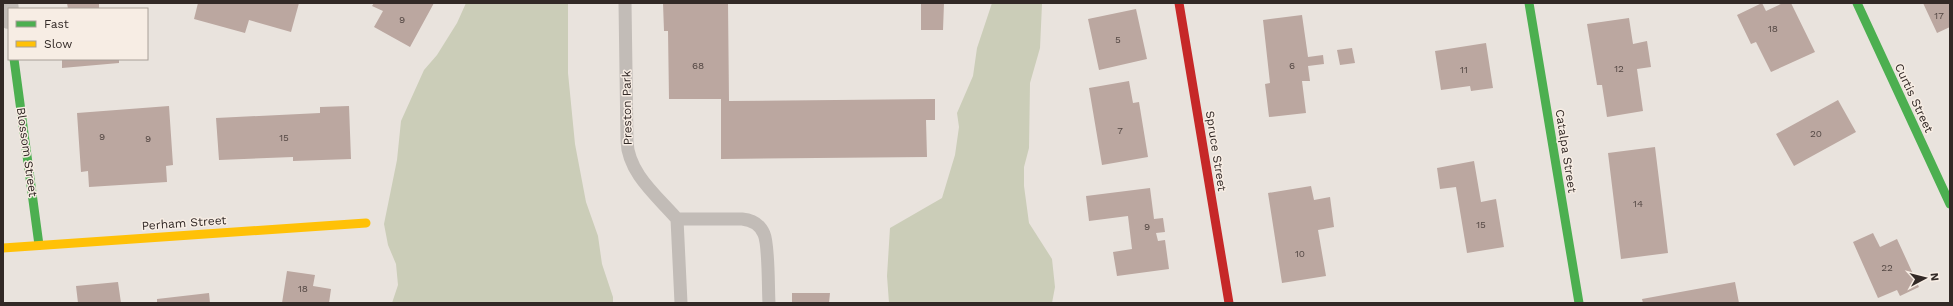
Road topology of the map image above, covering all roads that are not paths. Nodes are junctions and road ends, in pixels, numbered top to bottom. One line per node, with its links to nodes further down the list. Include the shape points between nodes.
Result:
1 (625, 3): 7 (lane, Preston Park, via 629,159 639,175)
2 (1179, 3): 13 (street, Spruce Street)
3 (1529, 3): 14 (street, Catalpa Street)
4 (1857, 3): 6 (street, Curtis Street)
5 (14, 60): 9 (street, Blossom Street)
6 (1950, 204)
7 (677, 219): 11 (lane); 12 (lane, via 742,219 758,226 765,237)
8 (366, 223): 9 (street, Perham Street)
9 (39, 245): 10 (street, Perham Street)
10 (3, 248)
11 (681, 303)
12 (769, 303)
13 (1229, 303)
14 (1579, 303)

